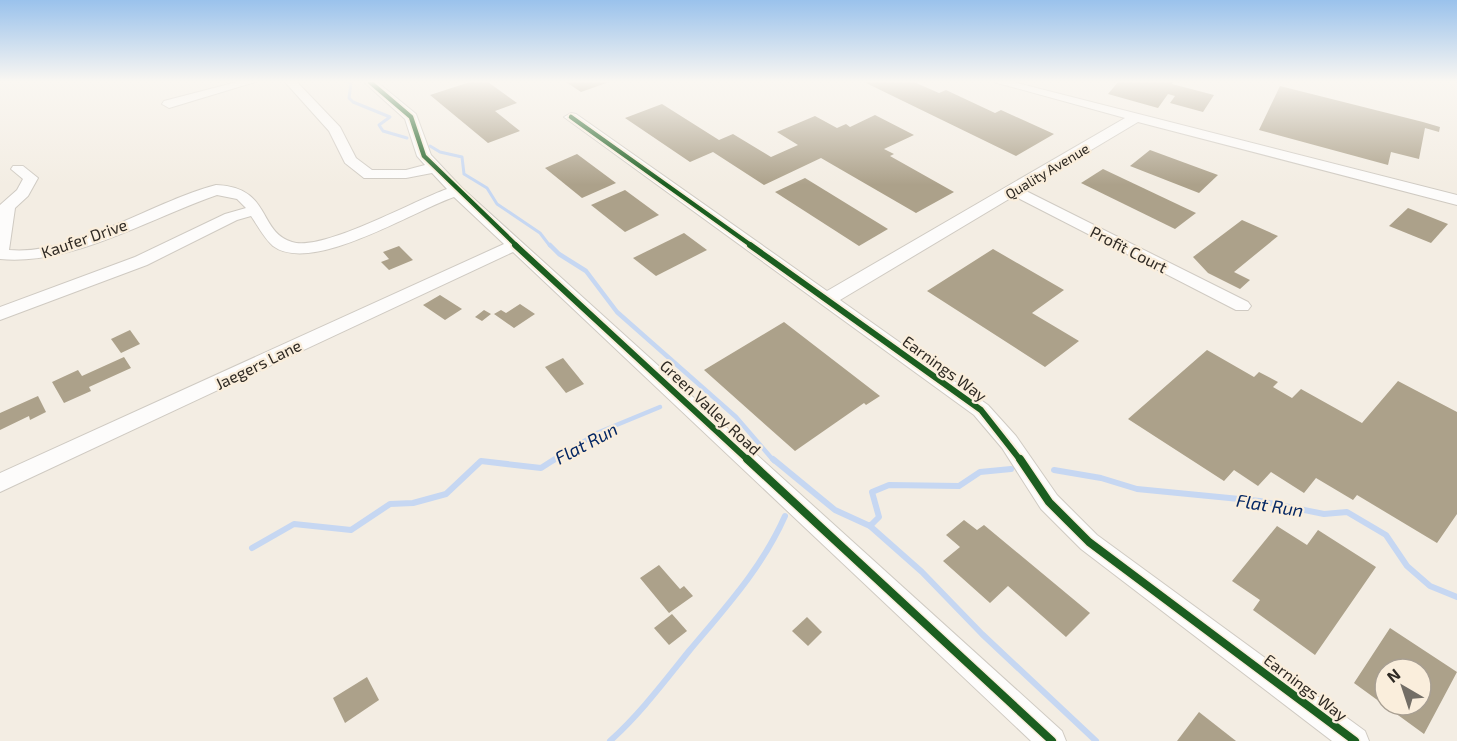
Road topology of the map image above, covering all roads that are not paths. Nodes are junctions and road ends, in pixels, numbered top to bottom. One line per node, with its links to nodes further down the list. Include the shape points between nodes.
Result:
1 (323, 117): 5 (street, via 335,130 350,160 369,175)
2 (411, 117): 5 (street, Green Valley Road, via 422,151)
3 (571, 117): 12 (street, Earnings Way)
4 (1137, 117): 7 (street, Quality Avenue); 9 (street)
5 (433, 168): 8 (street, Green Valley Road)
6 (18, 170): 10 (street, Kaufer Drive, via 31,178 22,194 7,206 0,254 12,258 54,250 216,190 236,191)
7 (1016, 190): 12 (street, Quality Avenue); 13 (street, Profit Court)
8 (457, 191): 10 (street, Kaufer Drive, via 313,248 282,244); 11 (street, Green Valley Road)
9 (1457, 200)
10 (256, 210): 14 (street, via 231,217 141,261)
11 (515, 244): 15 (street, Jaegers Lane); 16 (street, Green Valley Road)
12 (826, 300): 17 (street, Earnings Way, via 981,410 1009,442 1049,502 1089,542)
13 (1242, 306)
14 (0, 314)
15 (0, 483)
16 (1052, 741)
17 (1355, 741)

